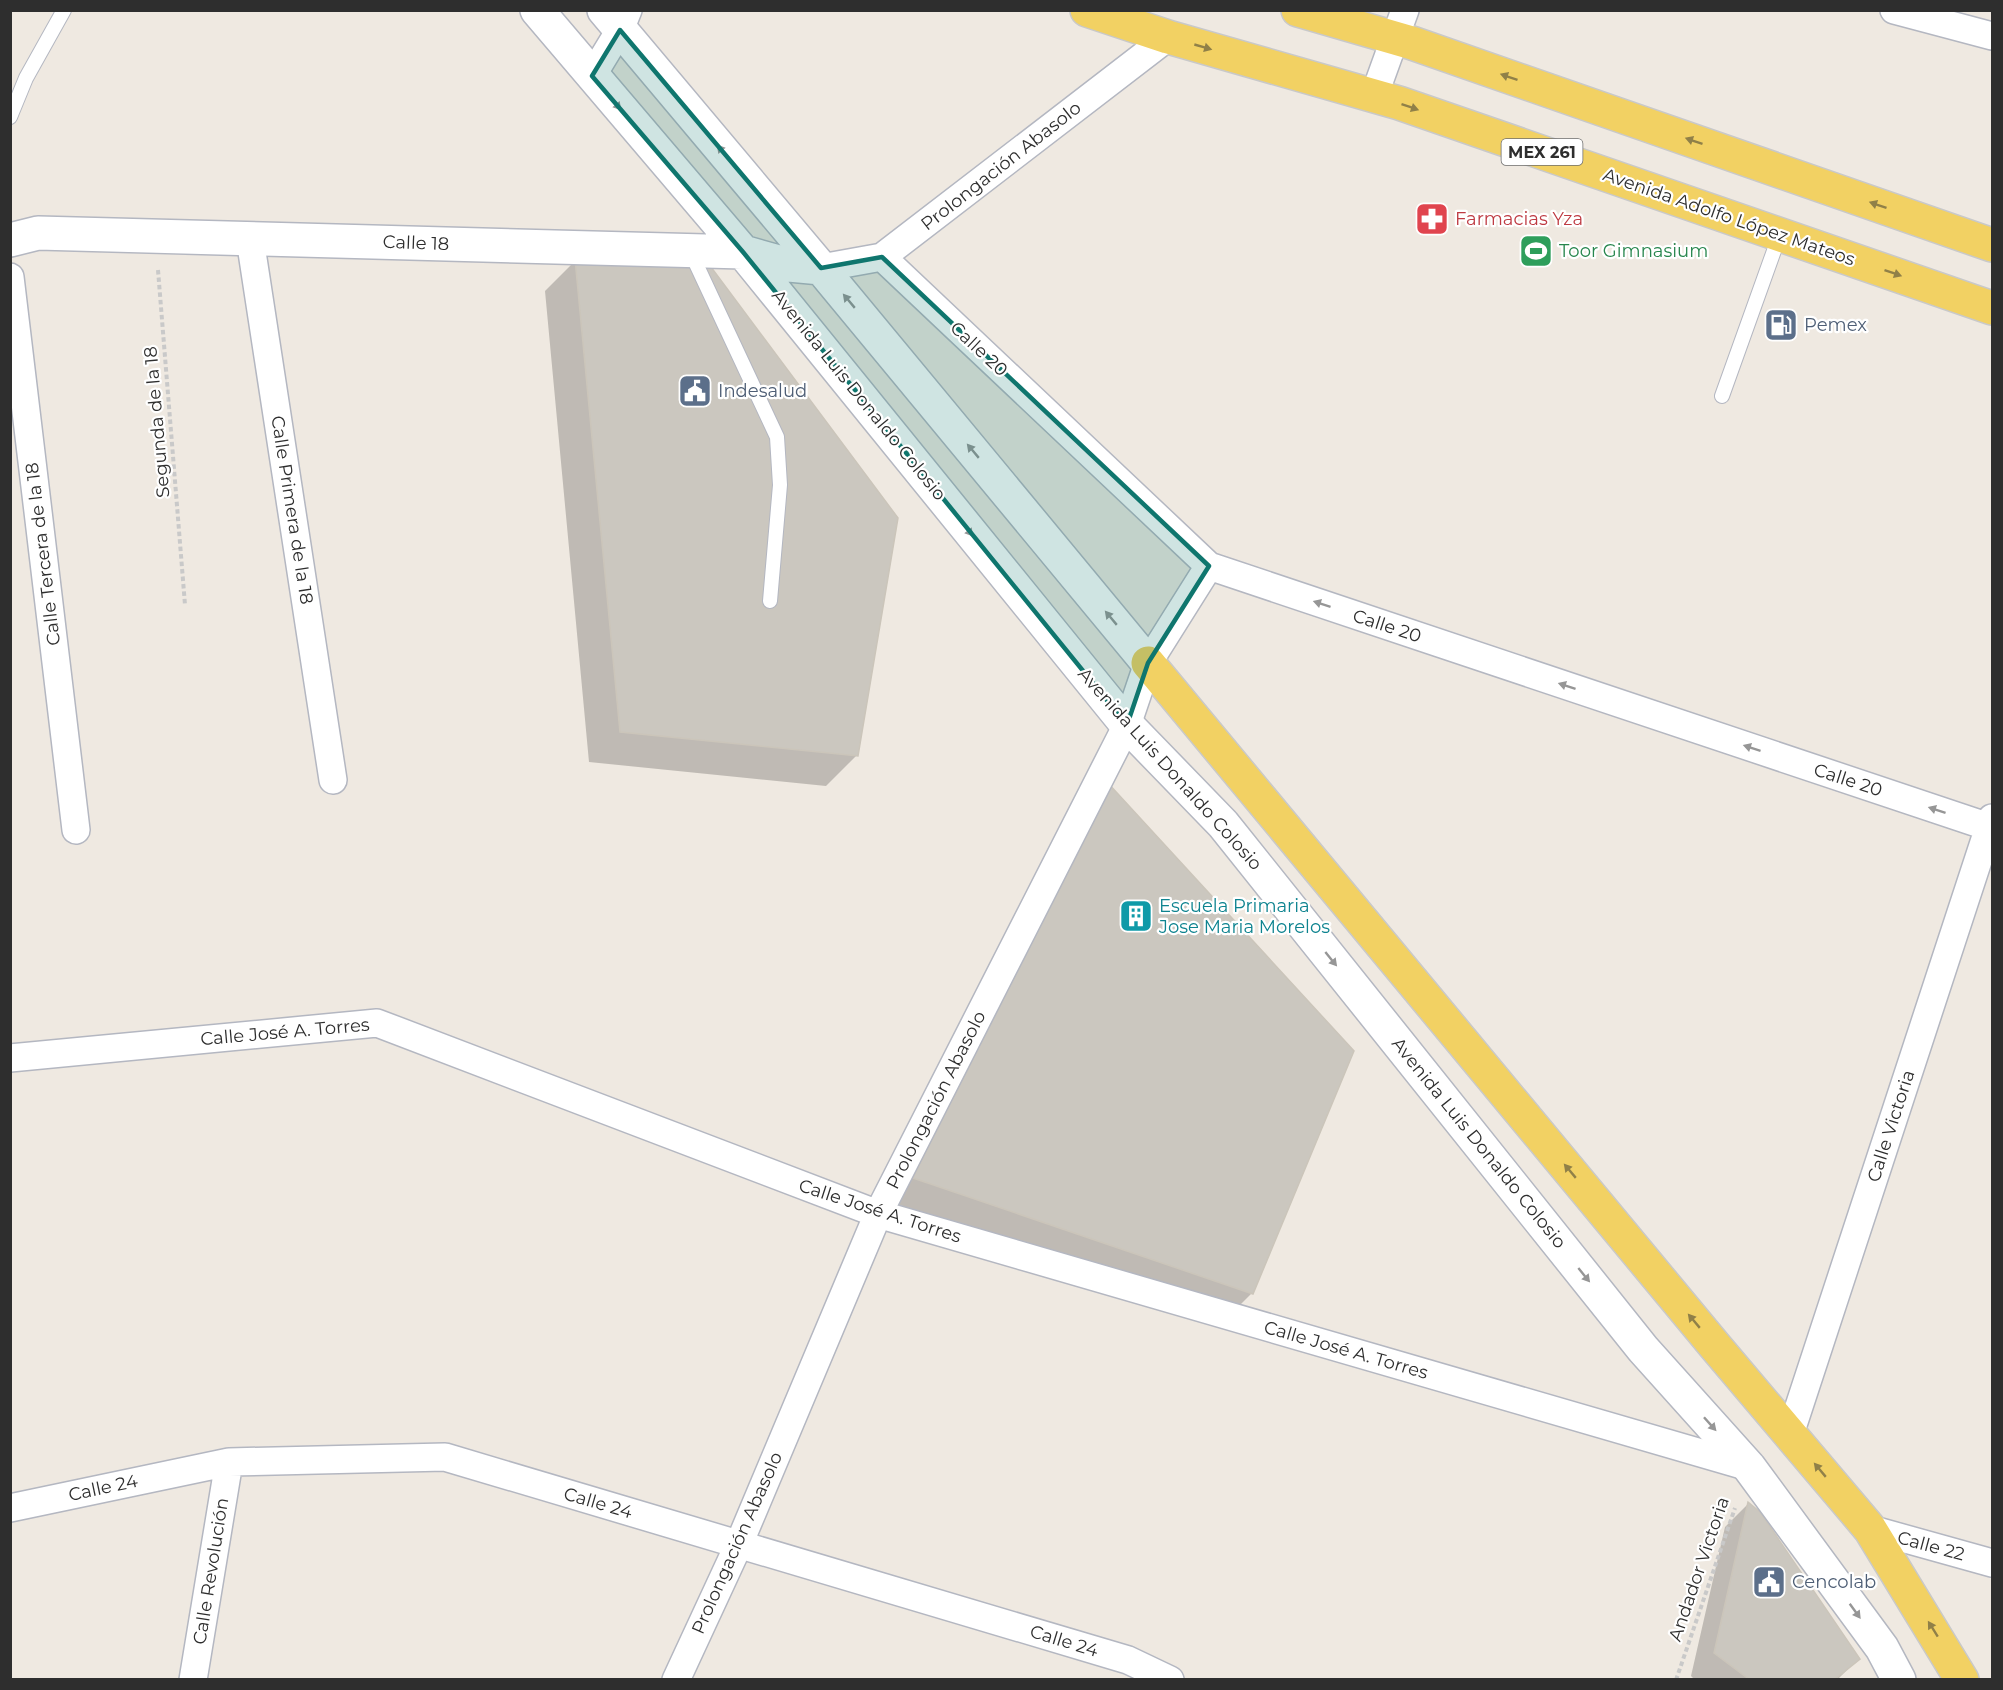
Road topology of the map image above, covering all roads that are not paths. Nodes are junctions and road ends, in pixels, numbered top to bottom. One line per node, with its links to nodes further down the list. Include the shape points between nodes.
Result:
1 (64, 10): 12 (lane, via 26,78)
2 (537, 10): 10 (main road, Avenida Luis Donaldo Colosio)
3 (1087, 10): 9 (main road, Avenida Adolfo López Mateos / MEX 261)
4 (1298, 10): 7 (main road)
5 (1894, 10): 8 (street)
6 (618, 17): 10 (street); 20 (main road, one-way to 6)
7 (1400, 25): 11 (street); 16 (main road, one-way to 7)
8 (1992, 36)
9 (1168, 37): 11 (main road, Avenida Adolfo López Mateos / MEX 261, one-way to 11); 19 (street, Prolongación Abasolo)
10 (592, 76): 18 (main road, Avenida Luis Donaldo Colosio, one-way to 18)
11 (1374, 96): 13 (main road, Avenida Adolfo López Mateos / MEX 261, one-way to 13)
12 (10, 117)
13 (1780, 234): 22 (main road, Avenida Adolfo López Mateos / MEX 261, one-way to 22); 23 (lane)
14 (250, 239): 15 (main road, Calle 18, via 38,233); 17 (main road, Calle 18); 28 (street, Calle Primera de la 18)
15 (10, 240)
16 (1992, 245)
17 (690, 251): 18 (main road, Calle 18); 25 (lane, via 777,437 780,485)
18 (743, 252): 20 (main road, Calle 18, via 789,265); 27 (main road, Avenida Luis Donaldo Colosio, one-way to 27)
19 (882, 257): 20 (street, Prolongación Abasolo); 24 (street, Calle 20)
20 (821, 268): 26 (main road, one-way to 20)
21 (10, 277): 30 (street, Calle Tercera de la 18)
22 (1992, 308)
23 (1722, 396)
24 (1209, 566): 26 (street, Prolongación Abasolo); 29 (street, Calle 20, one-way to 24)
25 (770, 601)
26 (1148, 663): 27 (street, Prolongación Abasolo); 33 (main road, one-way to 26)
27 (1127, 725): 32 (street, Prolongación Abasolo); 35 (main road, Avenida Luis Donaldo Colosio, one-way to 35, via 1223,824 1643,1349)
28 (333, 780)
29 (1991, 824): 33 (street, Calle Victoria)
30 (76, 830)
31 (10, 1058): 32 (street, Calle José A. Torres, via 377,1023)
32 (878, 1214): 35 (street, Calle José A. Torres); 38 (street, Prolongación Abasolo)
33 (1790, 1434): 37 (main road, one-way to 33)
34 (229, 1462): 36 (street, Calle 24); 38 (street, Calle 24, via 445,1457); 40 (street, Calle Revolución)
35 (1749, 1467): 43 (main road, Avenida Luis Donaldo Colosio, one-way to 43, via 1882,1648)
36 (10, 1508)
37 (1870, 1529): 39 (street, Calle 22); 44 (main road, one-way to 37)
38 (739, 1544): 41 (street, Prolongación Abasolo); 42 (street, Calle 24, via 1128,1660)
39 (1992, 1563)
40 (193, 1680)
41 (676, 1680)
42 (1170, 1680)
43 (1899, 1680)
44 (1962, 1680)

